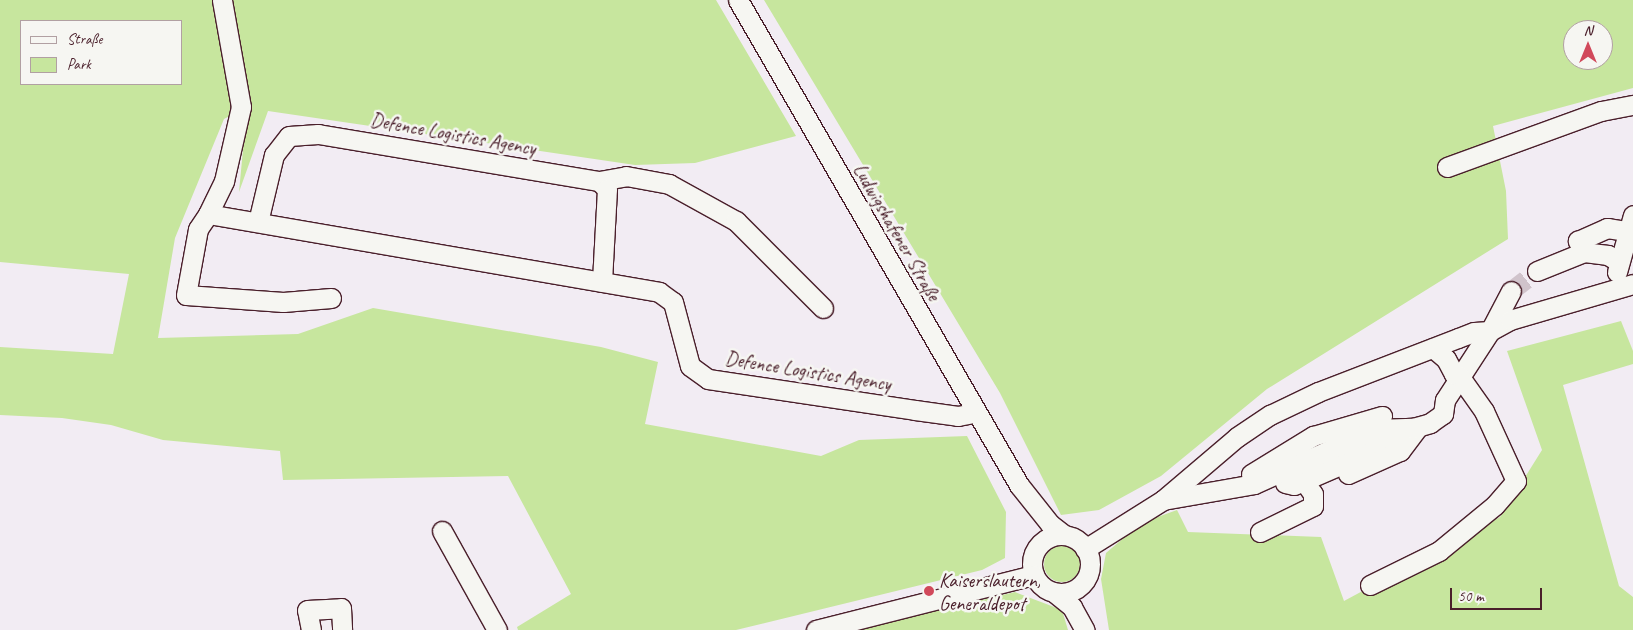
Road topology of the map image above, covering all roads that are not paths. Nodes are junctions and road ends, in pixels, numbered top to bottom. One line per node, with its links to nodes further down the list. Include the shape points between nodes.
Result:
1 (222, 0): 6 (street, via 241,107 224,181)
2 (738, 0): 20 (street, Ludwigshafener Straße)
3 (1633, 106): 4 (street, via 1601,111)
4 (1447, 167)
5 (599, 181): 7 (street, Defence Logistics Agency, via 318,134 289,136 274,155); 11 (street, via 607,189); 15 (street, Defence Logistics Agency, via 626,176 669,184 736,221)
6 (208, 214): 7 (street, Defence Logistics Agency); 14 (street, via 198,229 186,295 284,302)
7 (258, 222): 11 (street, Defence Logistics Agency)
8 (1628, 234): 9 (street, via 1608,255); 9 (street, via 1607,228 1581,239 1578,246); 12 (street)
9 (1584, 252): 10 (street)
10 (1537, 271)
11 (602, 282): 20 (street, Defence Logistics Agency, via 659,292 673,302 690,366 708,379 924,412 958,416)
12 (1625, 286): 16 (street, via 1510,320)
13 (1511, 291): 16 (street)
14 (331, 298)
15 (823, 308)
16 (1490, 331): 17 (street, via 1474,332); 18 (street)
17 (1433, 348): 18 (street); 27 (street, via 1276,412 1252,426)
18 (1460, 377): 19 (street); 35 (street, via 1484,411 1512,467 1516,481 1513,488 1438,551)
19 (1445, 400): 21 (street, via 1440,418); 22 (street, via 1424,414 1377,417)
20 (974, 413): 25 (street, Ludwigshafener Straße)
21 (1418, 427): 22 (street, via 1376,429); 23 (street, via 1400,452 1348,474 1324,472); 24 (street)
22 (1333, 439): 26 (street, via 1298,443)
23 (1304, 481): 24 (street, via 1294,485); 29 (street, via 1313,494 1313,506)
24 (1285, 483): 26 (street, via 1259,490)
25 (1018, 485): 30 (street, Ludwigshafener Straße, via 1050,524); 31 (street, Ludwigshafener Straße, via 1036,527)
26 (1231, 487): 27 (street)
27 (1163, 500): 32 (street)
28 (442, 531): 39 (street)
29 (1260, 532)
30 (1064, 535): 31 (street, via 1050,537); 32 (street)
31 (1038, 546): 33 (street, via 1032,560)
32 (1086, 549): 34 (street, via 1090,569)
33 (1034, 575): 36 (street, via 1043,588); 40 (street)
34 (1082, 584): 36 (street, via 1068,592); 42 (street)
35 (1370, 585)
36 (1055, 593): 41 (street, via 1070,604)
37 (311, 630): 38 (street, via 307,610 341,608)
38 (342, 630)
39 (497, 630)
40 (816, 630)
41 (1085, 630)
42 (1090, 630)

